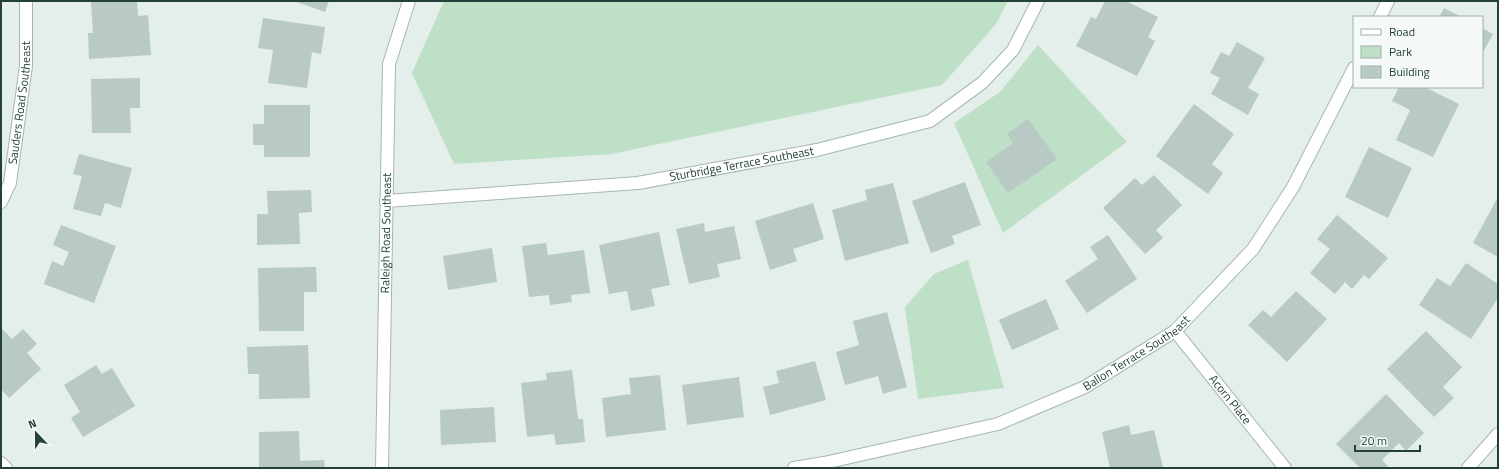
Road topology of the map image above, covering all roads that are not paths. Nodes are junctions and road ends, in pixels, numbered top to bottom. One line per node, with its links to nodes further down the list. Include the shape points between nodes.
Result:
1 (26, 1): 8 (street, Sauders Road Southeast, via 26,66 10,183)
2 (409, 1): 7 (street, Raleigh Road Southeast, via 389,64)
3 (1038, 1): 7 (street, Sturbridge Terrace Southeast, via 1013,50 982,83 930,121 817,150 638,183)
4 (1388, 1): 5 (street)
5 (1380, 16)
6 (1353, 70): 9 (street, Ballon Terrace Southeast, via 1293,187 1253,249)
7 (386, 201): 13 (street, Raleigh Road Southeast)
8 (1, 202)
9 (1175, 331): 14 (street, Ballon Terrace Southeast, via 1085,387 998,424); 15 (street, Acorn Place)
10 (1498, 434): 16 (street)
11 (1, 463): 12 (street)
12 (6, 468)
13 (382, 468)
14 (794, 468)
15 (1285, 468)
16 (1468, 468)

